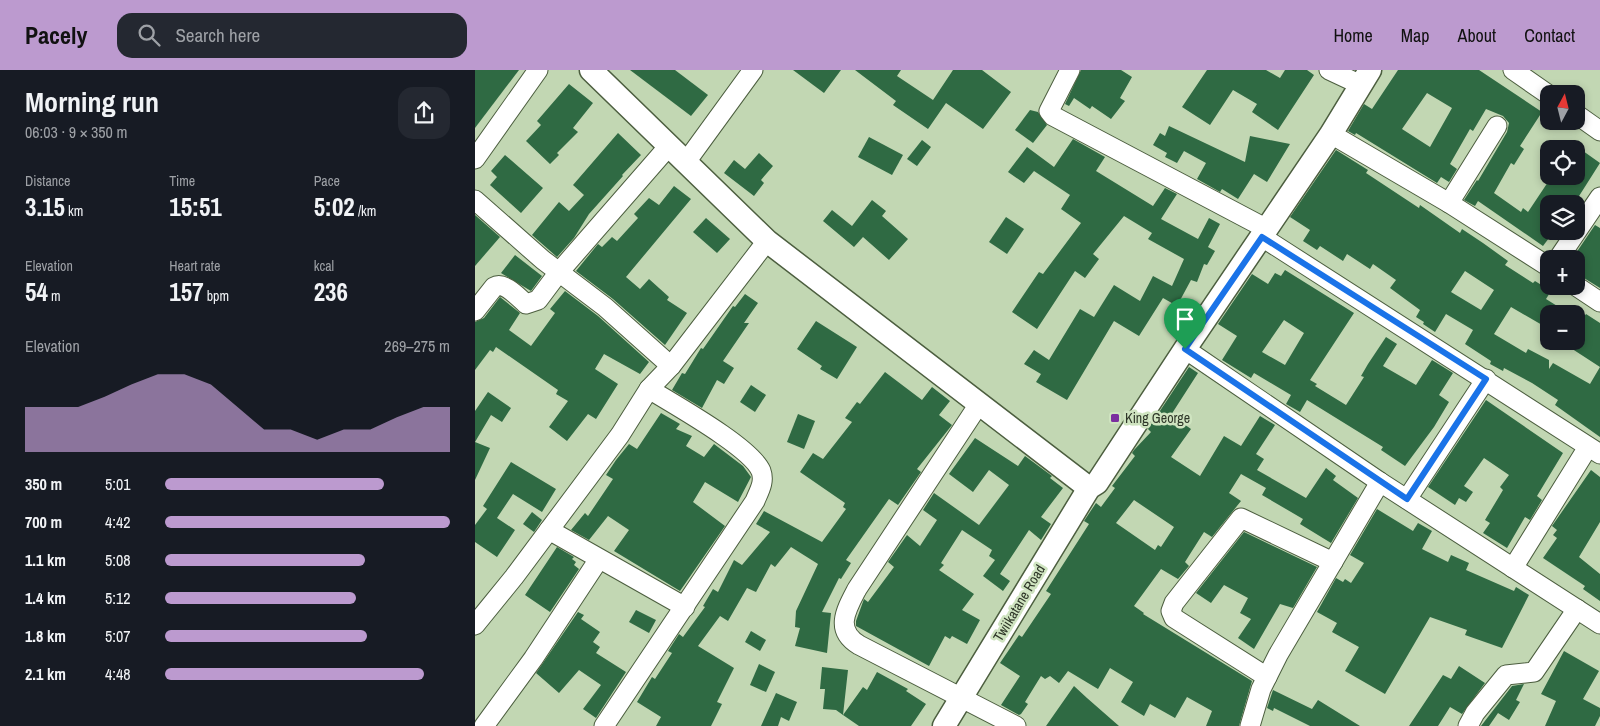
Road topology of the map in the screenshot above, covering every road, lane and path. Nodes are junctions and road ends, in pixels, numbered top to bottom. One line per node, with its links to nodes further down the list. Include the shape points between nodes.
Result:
1 (538, 70): 14 (street)
2 (591, 70): 13 (street)
3 (753, 70): 15 (street)
4 (1070, 70): 19 (street, via 1051,104 1049,111 1053,116)
5 (1329, 70): 7 (street)
6 (1513, 70): 8 (street)
7 (1365, 78): 12 (street, Twiikatane Road)
8 (1540, 89)
9 (1585, 120): 11 (street)
10 (1497, 126): 18 (street)
11 (1600, 131)
12 (1331, 134): 18 (street); 19 (street, Twiikatane Road)
13 (668, 147): 15 (street); 23 (street)
14 (475, 159)
15 (686, 162): 20 (street)
16 (1600, 197): 21 (street)
17 (475, 200): 23 (street)
18 (1449, 203): 22 (street)
19 (1265, 233): 27 (street, Twiikatane Road); 29 (street)
20 (767, 241): 28 (street); 31 (street)
21 (1564, 250)
22 (1540, 262)
23 (559, 272): 26 (street, via 532,303 526,304 498,284); 28 (street)
24 (1585, 292): 25 (street)
25 (1600, 302)
26 (475, 312)
27 (1185, 349): 33 (street); 34 (street, Twiikatane Road)
28 (671, 366): 30 (street)
29 (1486, 379): 32 (street); 35 (street)
30 (649, 389): 36 (street, via 620,435); 40 (street, via 727,438 754,462 762,476 755,501)
31 (979, 404): 34 (street); 45 (street, via 857,589 844,626 845,633 859,646)
32 (1594, 450): 39 (street)
33 (1380, 482): 35 (street); 38 (street)
34 (1093, 486): 45 (street, Twiikatane Road)
35 (1407, 499): 39 (street)
36 (549, 530): 37 (street); 43 (street)
37 (599, 559): 40 (street); 46 (street, via 533,659)
38 (1333, 562): 44 (street); 44 (street, via 1241,518 1174,603 1171,612 1174,618)
39 (1513, 568): 41 (street)
40 (685, 607): 47 (street)
41 (1577, 609): 42 (street); 51 (street, via 1534,672 1506,675)
42 (1600, 624)
43 (475, 625)
44 (1267, 676): 50 (street)
45 (962, 697): 48 (street, Twiikatane Road); 49 (street)
46 (482, 724)
47 (604, 726)
48 (944, 726)
49 (1016, 726)
50 (1250, 726)
51 (1468, 726)

